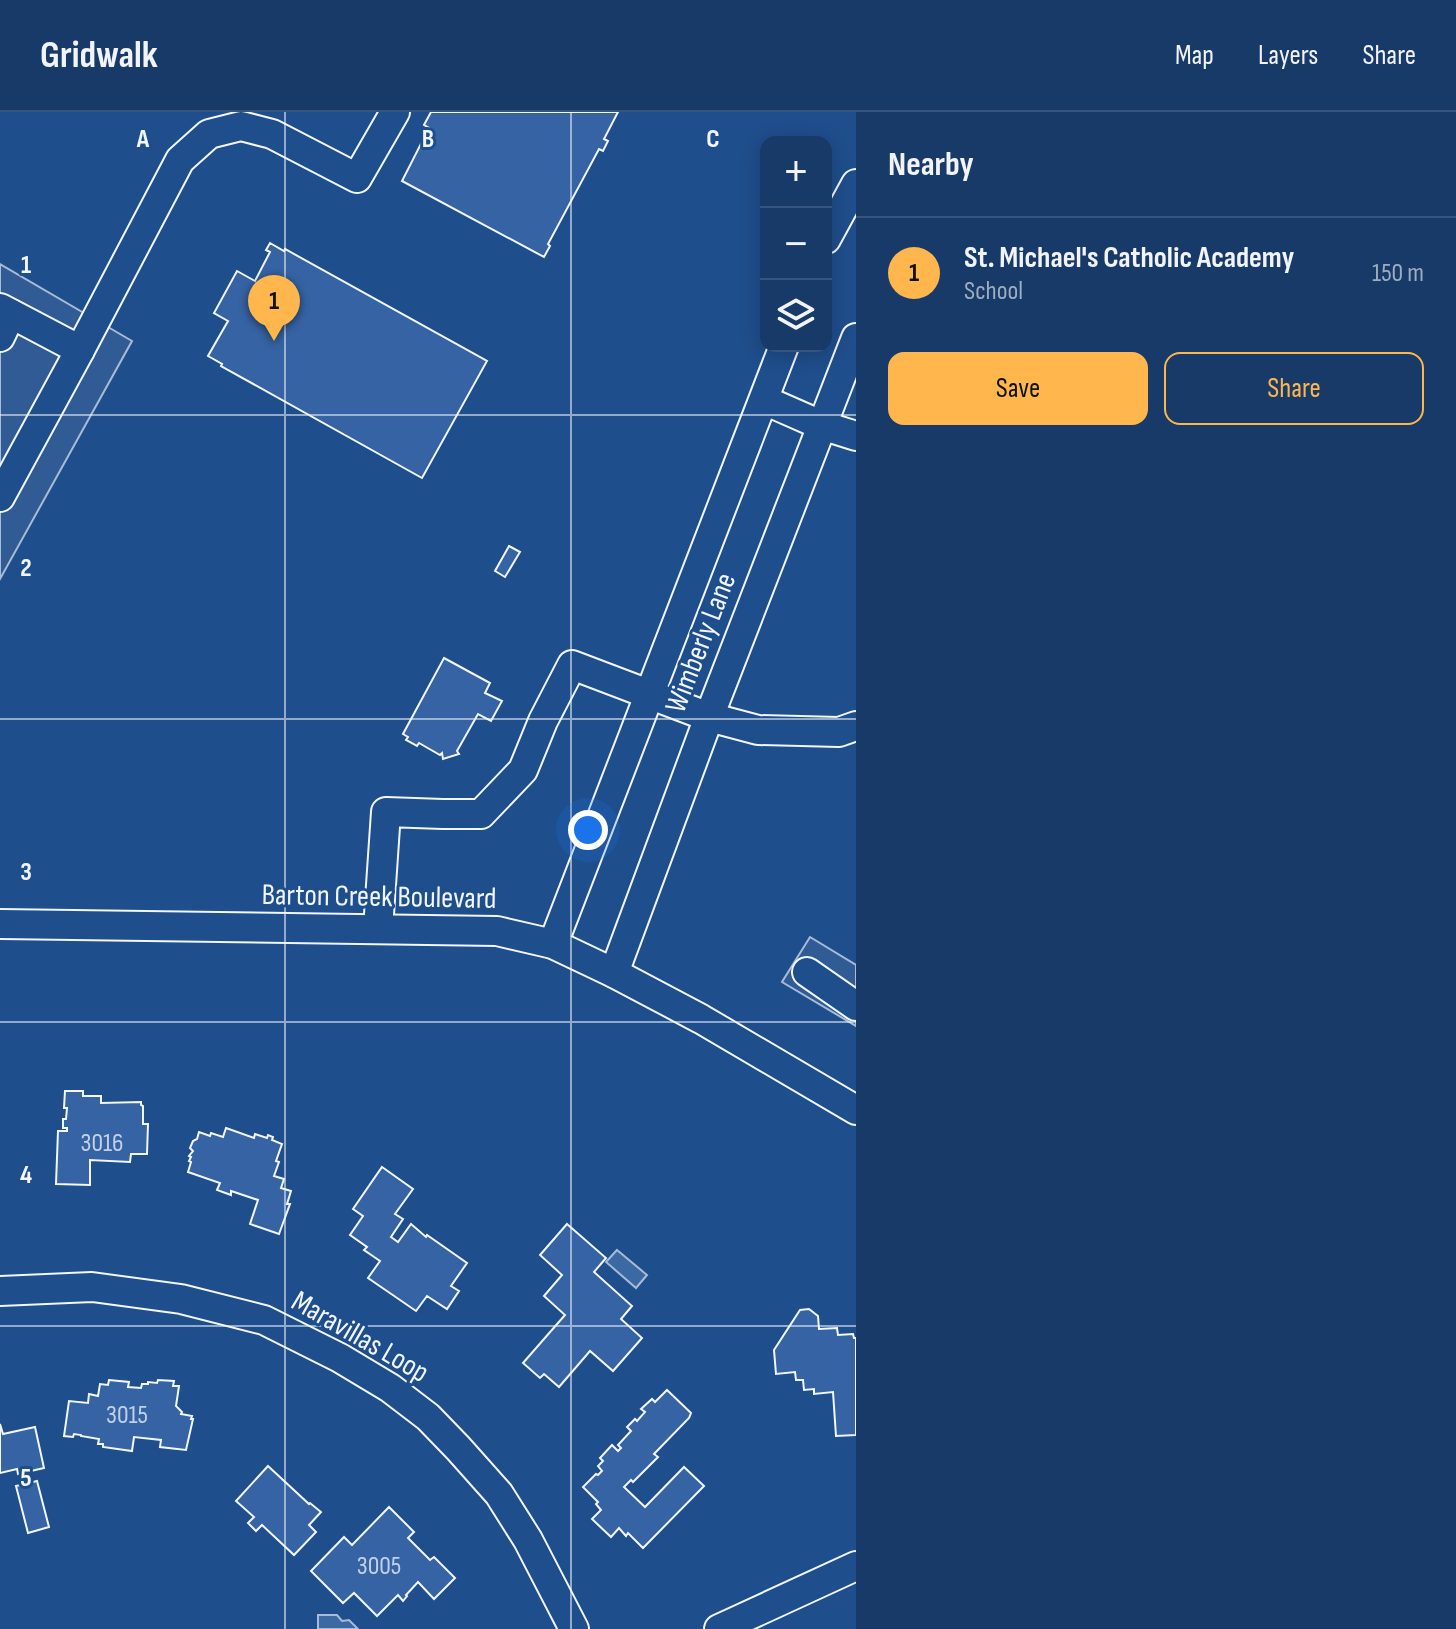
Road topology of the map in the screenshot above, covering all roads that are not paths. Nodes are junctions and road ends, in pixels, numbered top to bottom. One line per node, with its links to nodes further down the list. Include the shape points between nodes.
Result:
1 (395, 112): 6 (street, via 357,178 272,134 241,126 209,134 180,160)
2 (856, 184): 3 (street)
3 (832, 228)
4 (4, 320): 6 (street)
5 (856, 338): 9 (street, Wimberly Lane)
6 (80, 350): 11 (street)
7 (782, 352): 8 (street, Wimberly Lane)
8 (764, 400): 9 (street); 12 (street, Wimberly Lane)
9 (821, 425): 10 (street); 13 (street, Wimberly Lane)
10 (856, 436)
11 (0, 497)
12 (648, 695): 13 (street); 16 (street, via 572,665 523,770 481,814 386,812); 17 (street, Wimberly Lane)
13 (709, 717): 14 (street, via 758,730 839,732); 19 (street, Wimberly Lane)
14 (856, 726)
15 (0, 924): 16 (street, Barton Creek Boulevard)
16 (378, 929): 17 (street, Barton Creek Boulevard, via 497,931)
17 (553, 944): 19 (street, Barton Creek Boulevard)
18 (807, 972): 20 (street)
19 (614, 973): 21 (street, Barton Creek Boulevard)
20 (856, 1006)
21 (855, 1107)
22 (0, 1291): 24 (street, Maravillas Loop, via 92,1287 181,1299 264,1320 340,1358 428,1417 499,1494)
23 (856, 1566): 25 (street)
24 (574, 1629)
25 (719, 1629)

